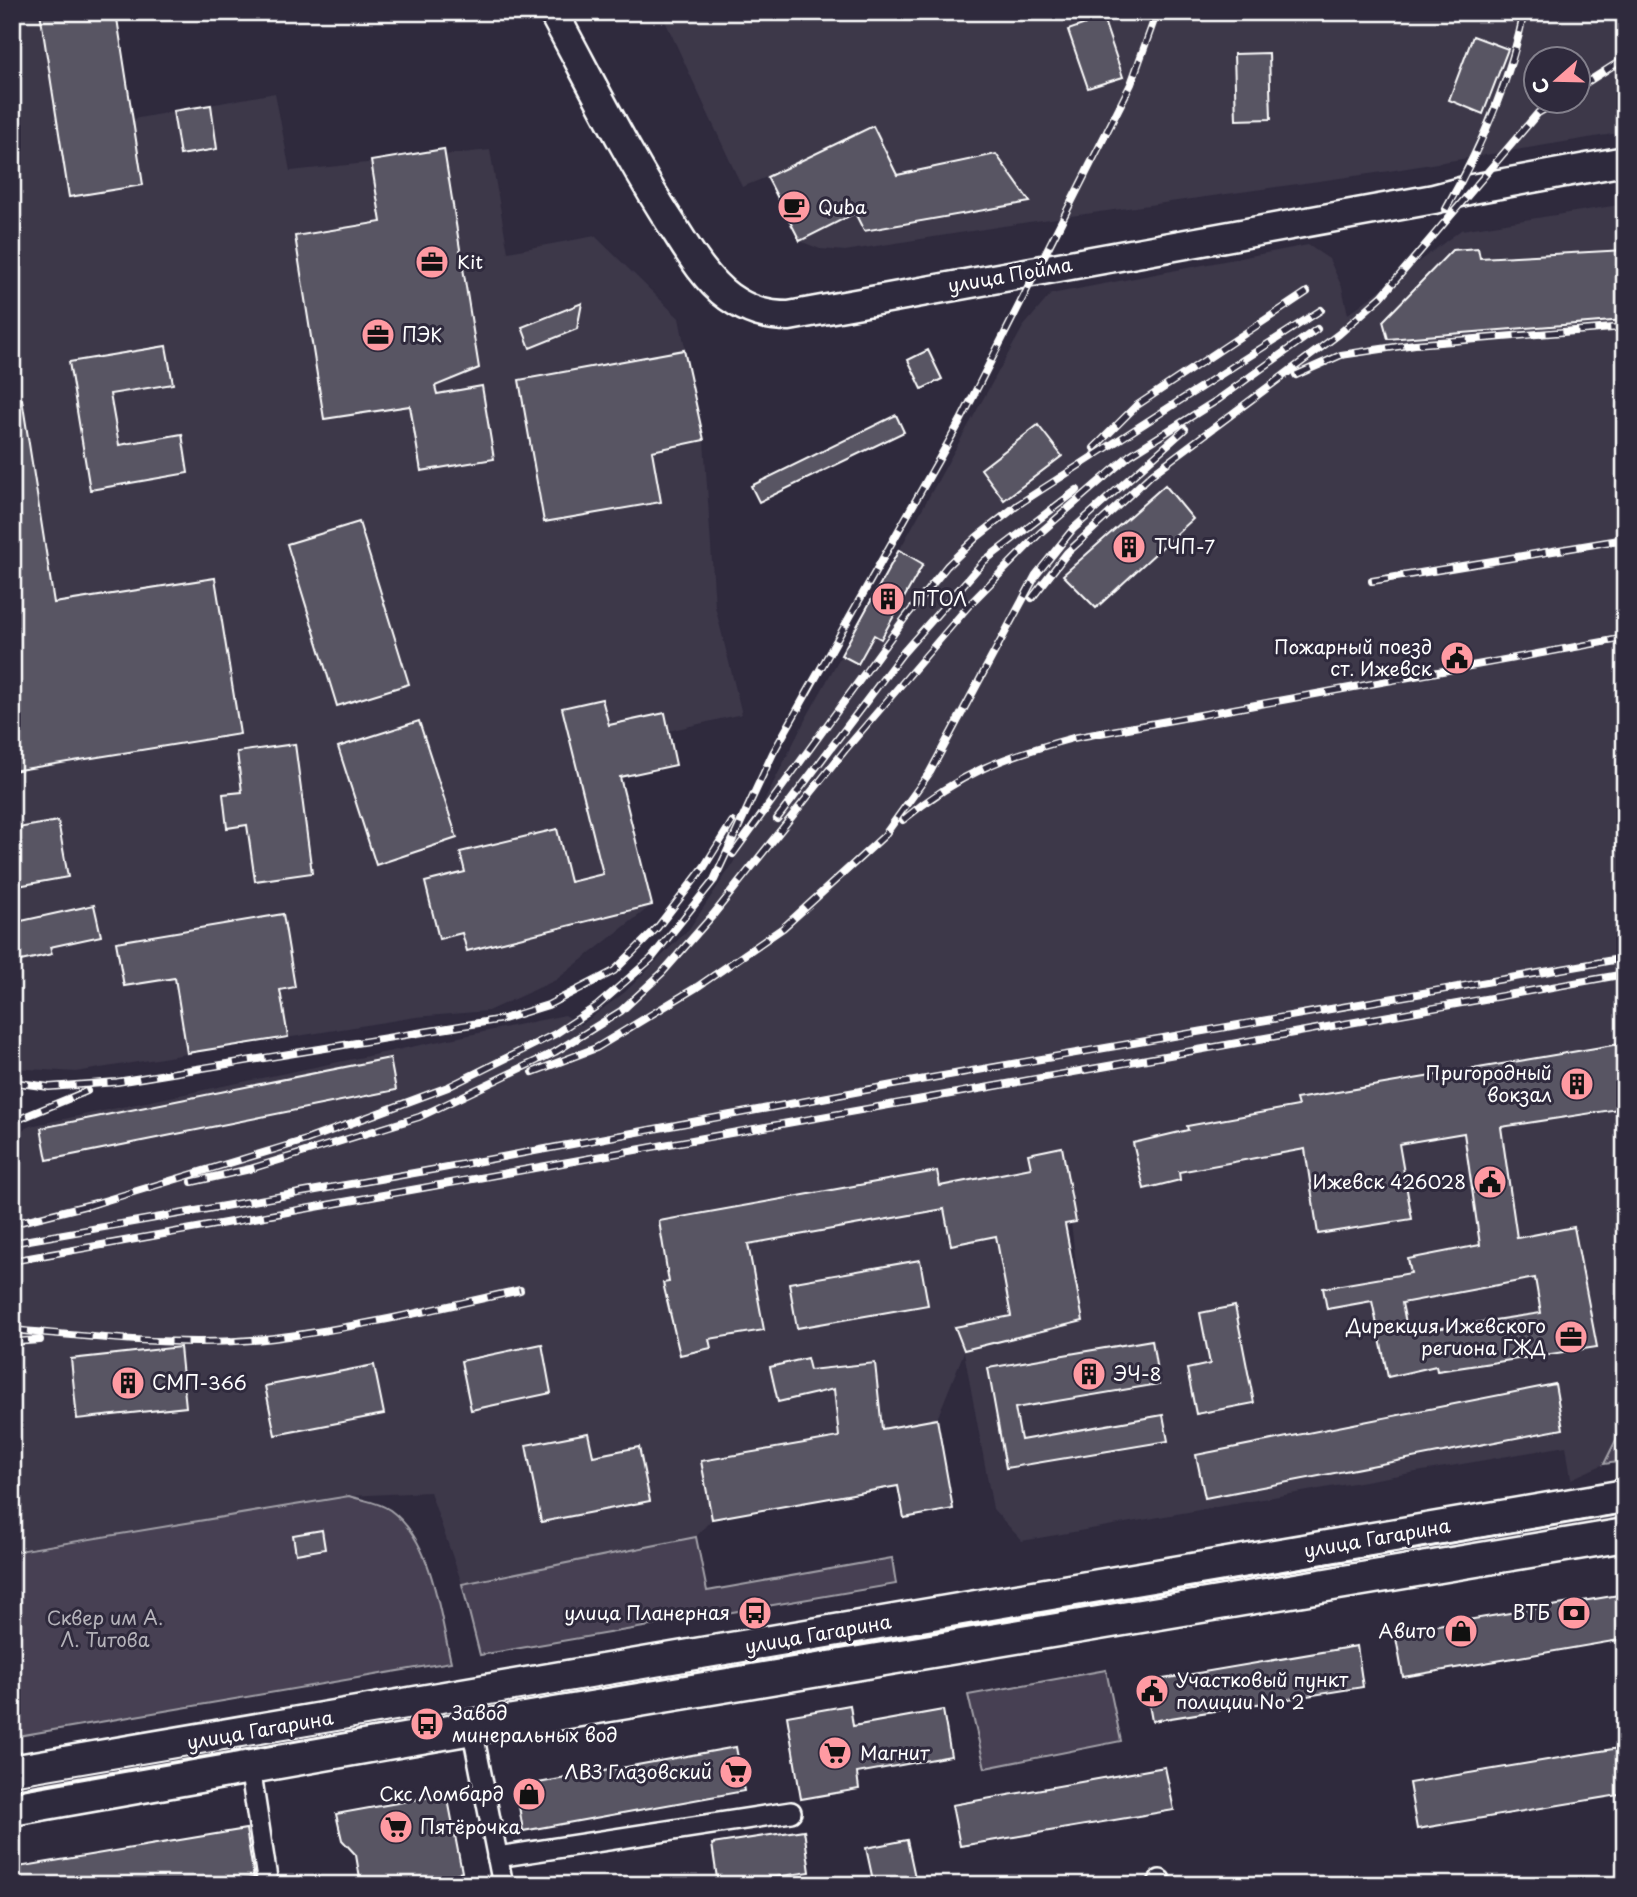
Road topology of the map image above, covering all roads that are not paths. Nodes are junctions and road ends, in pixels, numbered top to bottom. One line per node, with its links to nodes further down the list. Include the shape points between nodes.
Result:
1 (553, 12): 2 (main road, улица Пойма, via 658,205 698,264 728,296 765,316 803,314)
2 (1625, 161)
3 (1625, 1496): 5 (main road, улица Гагарина)
4 (1625, 1535): 6 (main road, улица Гагарина)
5 (466, 1695): 6 (main road); 8 (main road, улица Гагарина)
6 (472, 1728): 7 (main road, улица Гагарина); 11 (street)
7 (250, 1767): 9 (main road, улица Гагарина); 12 (street)
8 (12, 1772)
9 (12, 1809)
10 (790, 1812): 11 (street)
11 (500, 1872): 13 (street)
12 (268, 1885)
13 (482, 1885)

